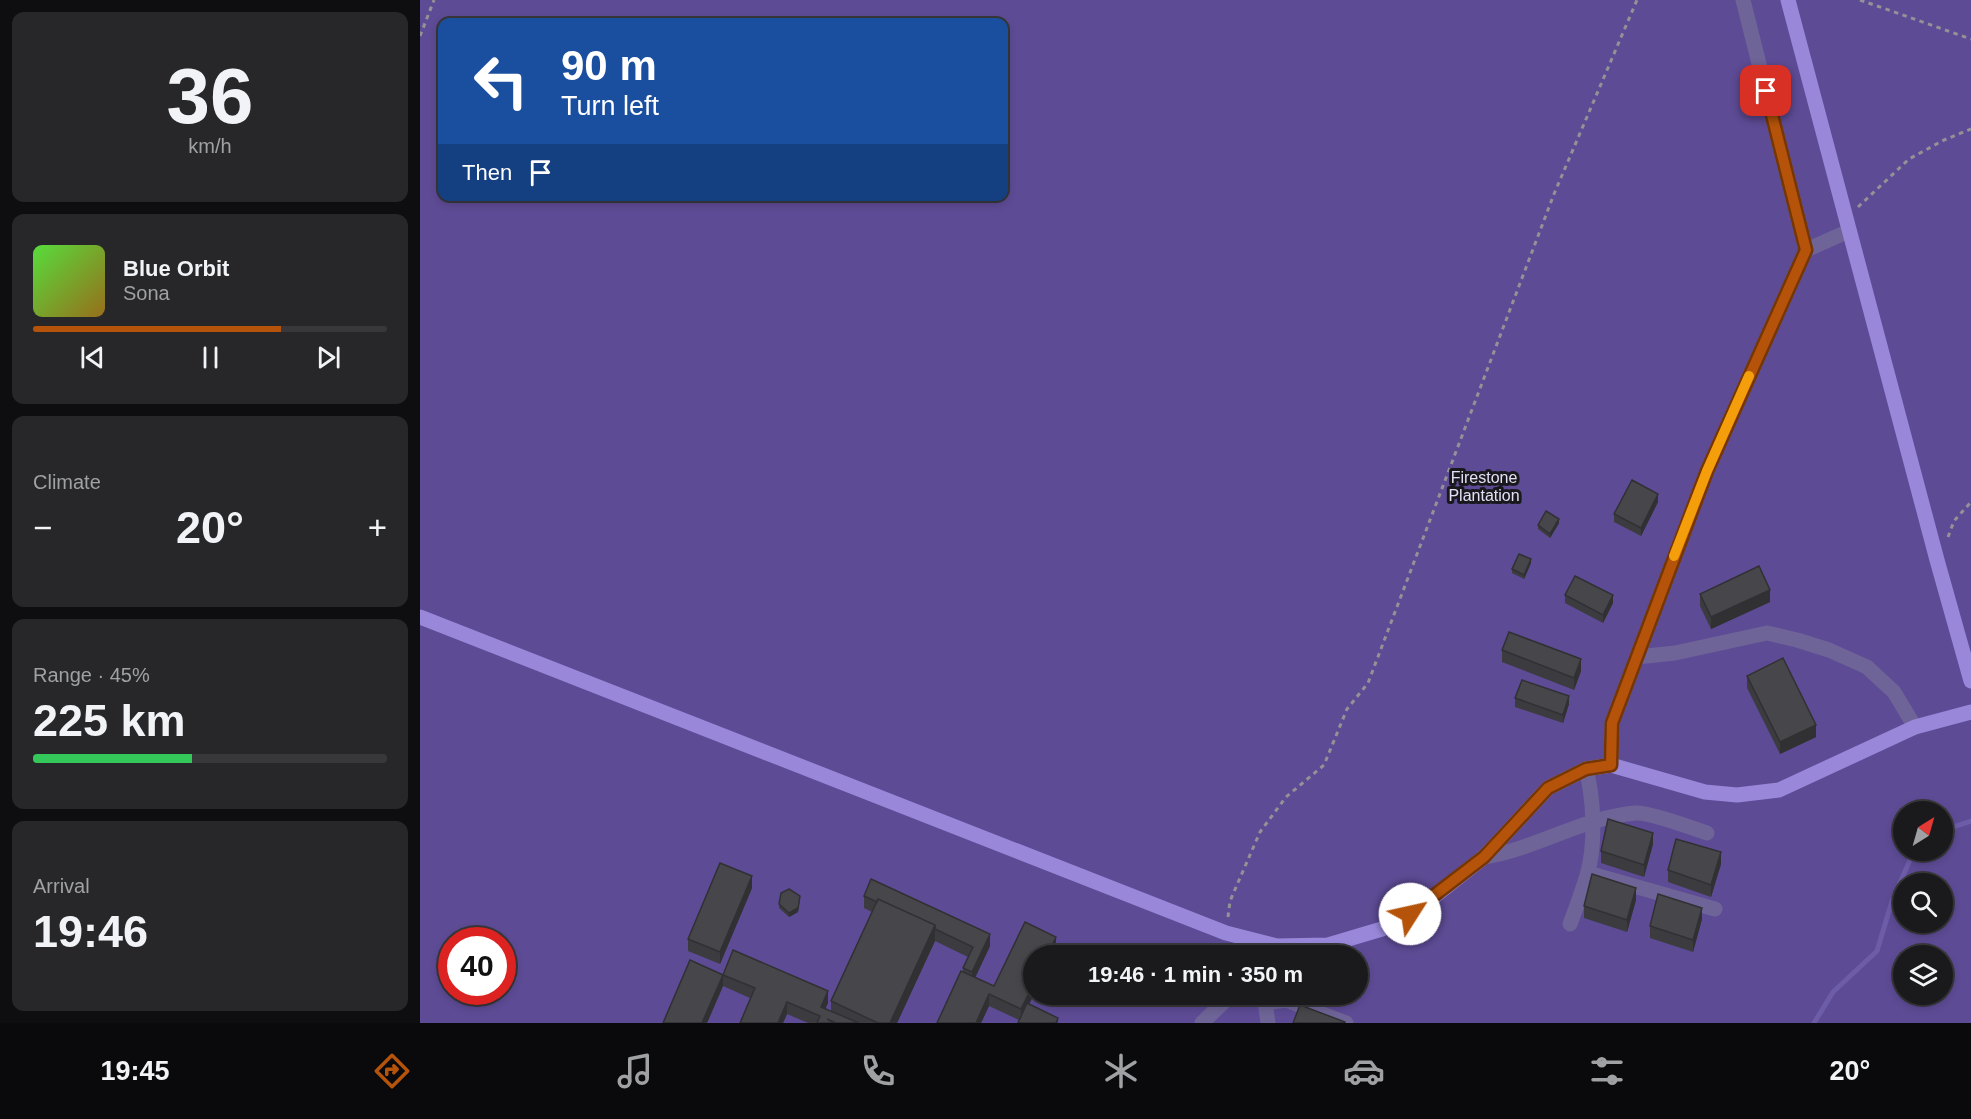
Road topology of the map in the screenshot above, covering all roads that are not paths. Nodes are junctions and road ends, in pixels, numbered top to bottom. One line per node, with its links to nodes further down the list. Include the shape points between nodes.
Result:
1 (1743, 0): 4 (street)
2 (1788, 0): 3 (street)
3 (1848, 224): 4 (street); 7 (street)
4 (1806, 250): 6 (street, via 1707,471)
5 (420, 617): 18 (street)
6 (1637, 657): 9 (street, via 1767,633 1797,640 1867,667 1894,692); 10 (street, via 1612,723)
7 (1971, 681)
8 (1971, 712): 9 (street)
9 (1915, 727): 10 (street, via 1779,790 1737,795 1704,792)
10 (1611, 765): 11 (street)
11 (1586, 769): 12 (street); 14 (street, via 1548,788)
12 (1593, 822): 13 (street, via 1638,812); 14 (street); 15 (street)
13 (1707, 833)
14 (1484, 857): 19 (street, via 1392,926)
15 (1588, 873): 16 (street); 17 (street)
16 (1715, 909)
17 (1570, 924)
18 (1258, 945)
19 (1329, 945)
20 (1221, 1005): 23 (street)
21 (1265, 1005): 24 (street)
22 (1299, 1005): 25 (street)
23 (1202, 1023)
24 (1268, 1023)
25 (1346, 1023)

